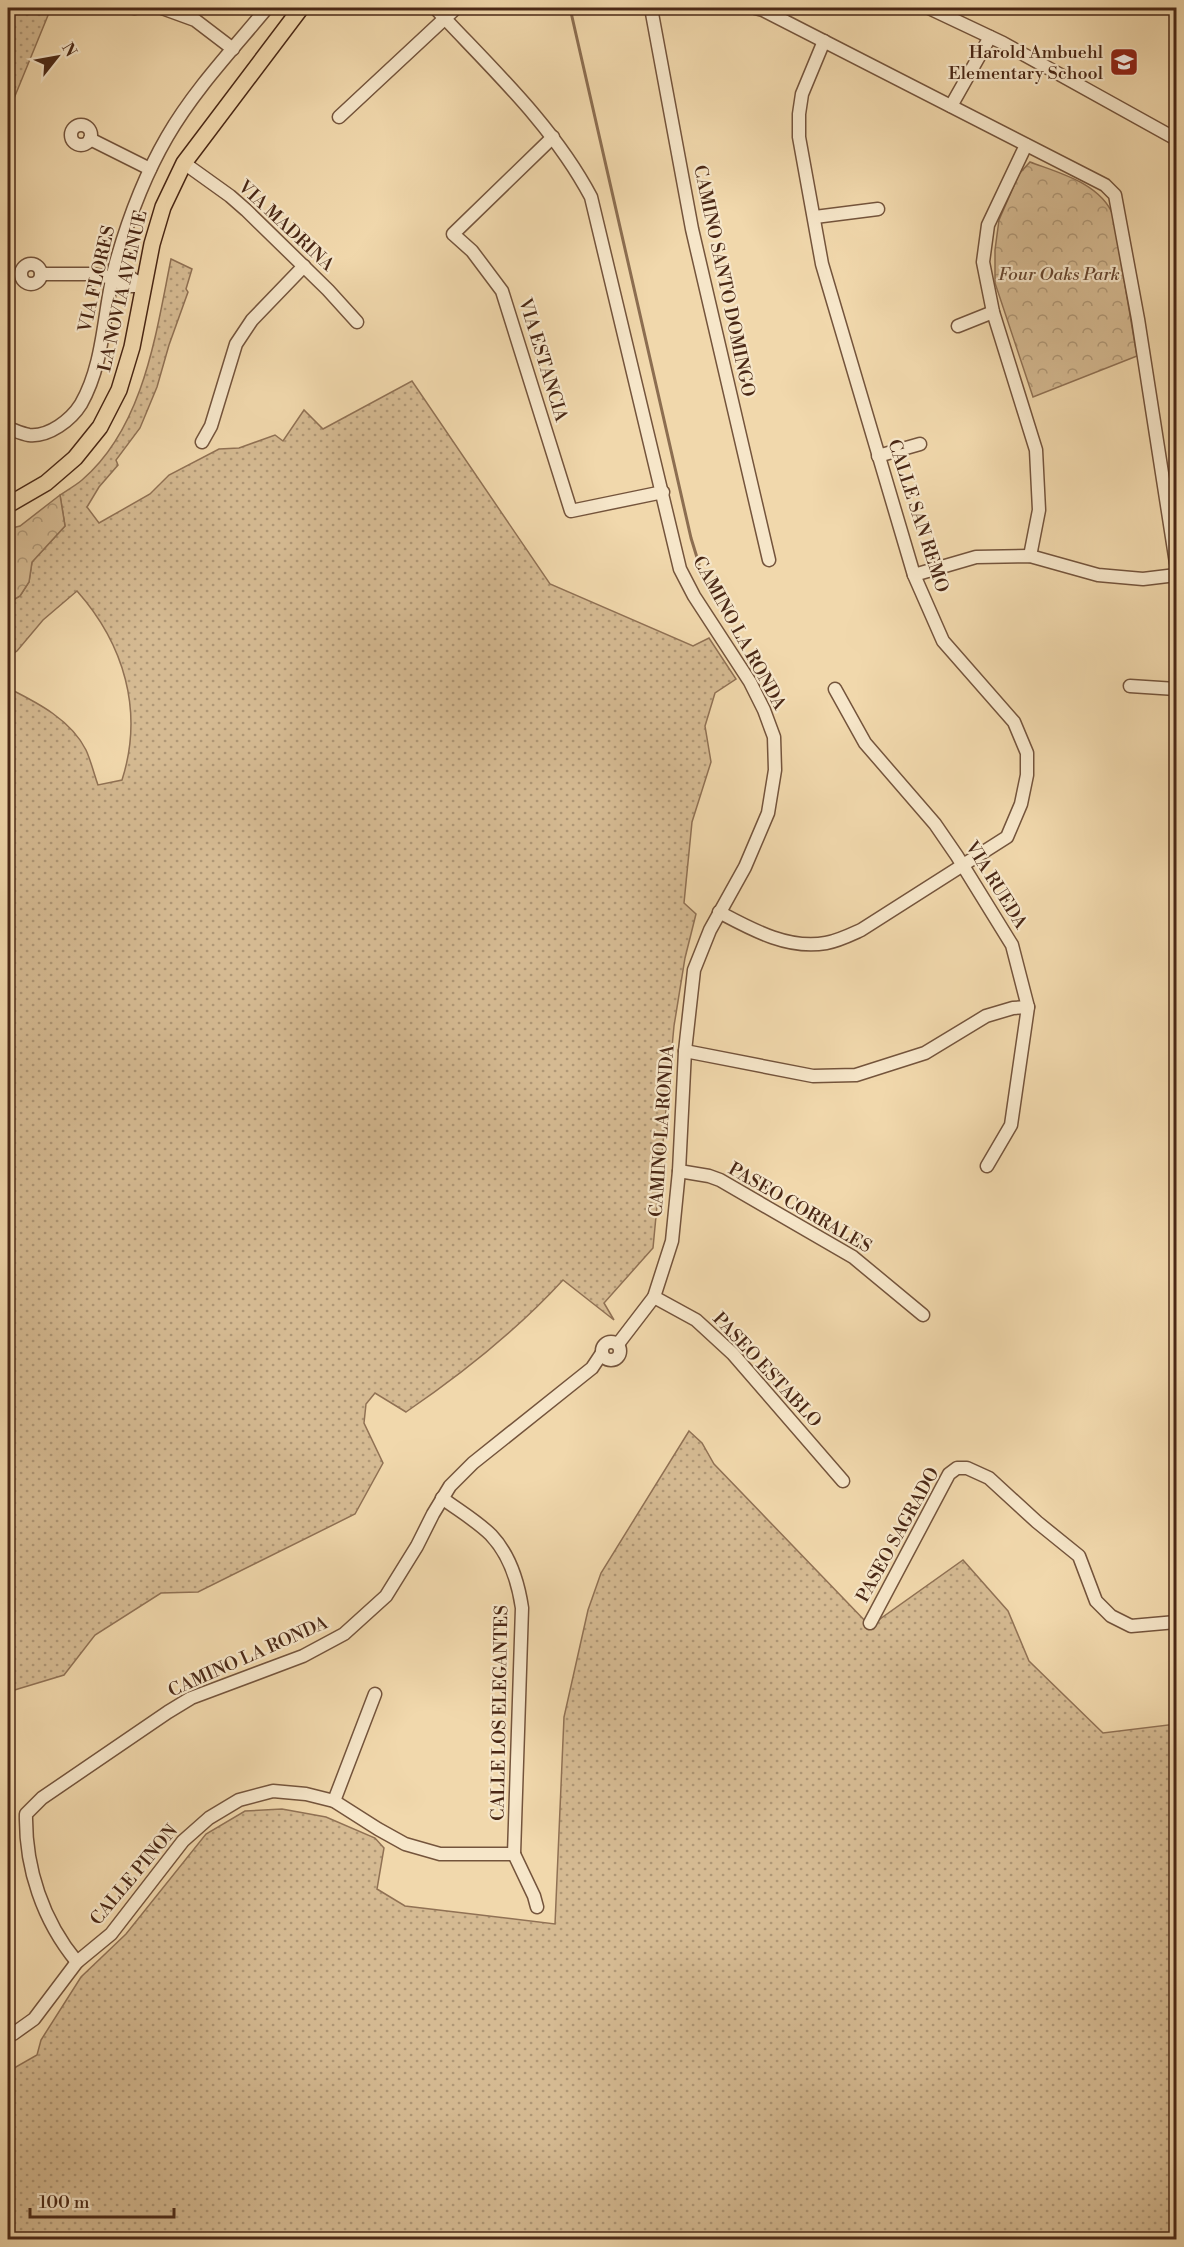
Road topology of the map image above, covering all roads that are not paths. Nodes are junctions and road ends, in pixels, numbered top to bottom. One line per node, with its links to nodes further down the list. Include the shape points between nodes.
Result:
1 (162, 8): 12 (street, via 195,20)
2 (267, 8): 12 (street, VIA FLORES)
3 (301, 8): 19 (main road, LA NOVIA AVENUE)
4 (435, 8): 9 (street, CAMINO LA RONDA)
5 (456, 8): 9 (street)
6 (651, 8): 37 (street, CAMINO SANTO DOMINGO, via 692,229)
7 (755, 8): 11 (street)
8 (929, 8): 10 (street)
9 (445, 19): 14 (street); 15 (street, CAMINO LA RONDA)
10 (990, 37): 13 (street); 17 (street)
11 (824, 41): 13 (street); 22 (street, CALLE SAN REMO, via 802,94 799,114 799,137)
12 (233, 49): 20 (street, VIA FLORES, via 167,136)
13 (951, 106): 18 (street)
14 (339, 117)
15 (553, 137): 34 (street, CAMINO LA RONDA, via 591,197); 34 (street, VIA ESTANCIA, via 453,234 472,251 502,291 571,512)
16 (90, 139): 20 (street)
17 (1176, 139)
18 (1026, 145): 27 (street, via 988,225 982,262); 38 (street, via 1105,185 1115,195)
19 (184, 163): 23 (street, VIA MADRINA, via 230,196); 26 (main road, LA NOVIA AVENUE, via 163,207)
20 (150, 169): 25 (street, VIA FLORES, via 129,218)
21 (878, 209): 22 (street)
22 (815, 218): 33 (street, CALLE SAN REMO, via 822,264)
23 (304, 266): 28 (street, VIA MADRINA); 31 (street, via 252,320 236,344 212,426)
24 (41, 274): 25 (street)
25 (113, 278): 26 (street, via 124,286); 30 (street, VIA FLORES, via 96,369 80,405 58,429 30,435)
26 (144, 286): 35 (main road, LA NOVIA AVENUE, via 119,390 100,427 75,458 46,483)
27 (993, 312): 29 (street); 36 (street, via 1035,450 1039,510)
28 (357, 322)
29 (958, 326)
30 (8, 428)
31 (202, 442)
32 (920, 444): 33 (street)
33 (878, 456): 39 (street, CALLE SAN REMO)
34 (663, 492): 45 (street, CAMINO LA RONDA, via 680,569 750,682 774,737 775,770 768,813 745,867)
35 (8, 505)
36 (1030, 556): 39 (street, via 976,557); 40 (street, via 1098,575 1143,579)
37 (769, 560)
38 (1176, 563)
39 (914, 575): 44 (street, CALLE SAN REMO, via 943,641 1014,722 1027,753 1021,804 1007,837)
40 (1176, 575)
41 (1130, 686): 43 (street)
42 (834, 689): 44 (street, VIA RUEDA, via 865,743 935,824)
43 (1176, 689)
44 (963, 865): 45 (street, CALLE SAN REMO, via 861,930 825,944 795,944); 46 (street, VIA RUEDA, via 1012,945)
45 (719, 912): 47 (street, CAMINO LA RONDA, via 694,970)
46 (1028, 1007): 47 (street, via 986,1016 925,1053 856,1075 813,1076); 48 (street, VIA RUEDA, via 1011,1125)
47 (685, 1051): 49 (street, CAMINO LA RONDA)
48 (987, 1166)
49 (679, 1172): 50 (street, CAMINO LA RONDA, via 672,1241); 51 (street, PASEO CORRALES, via 720,1180 841,1250)
50 (654, 1297): 52 (street, PASEO ESTABLO, via 696,1320 733,1354); 53 (street, CAMINO LA RONDA, via 618,1344 606,1343 602,1347 606,1357 597,1368 592,1368 473,1462)
51 (923, 1315)
52 (843, 1482)
53 (442, 1498): 58 (street, CALLE LOS ELEGANTES, via 491,1535 513,1569 519,1588 522,1608); 60 (street, CAMINO LA RONDA, via 386,1596 344,1634 303,1656 183,1703 42,1798 26,1814 34,1878 47,1918)
54 (1176, 1622): 55 (street, PASEO SAGRADO, via 1131,1626 1112,1616 1096,1601 1079,1556 988,1478 968,1468 957,1468 949,1474)
55 (870, 1623)
56 (375, 1694): 57 (street)
57 (334, 1801): 58 (street, CALLE PINON, via 405,1844 440,1854); 60 (street, CALLE PINON, via 273,1791 239,1800 209,1818 183,1841 111,1934)
58 (513, 1854): 59 (street)
59 (537, 1908)
60 (77, 1962): 61 (street, CALLE PINON, via 34,2019)
61 (13, 2034)

